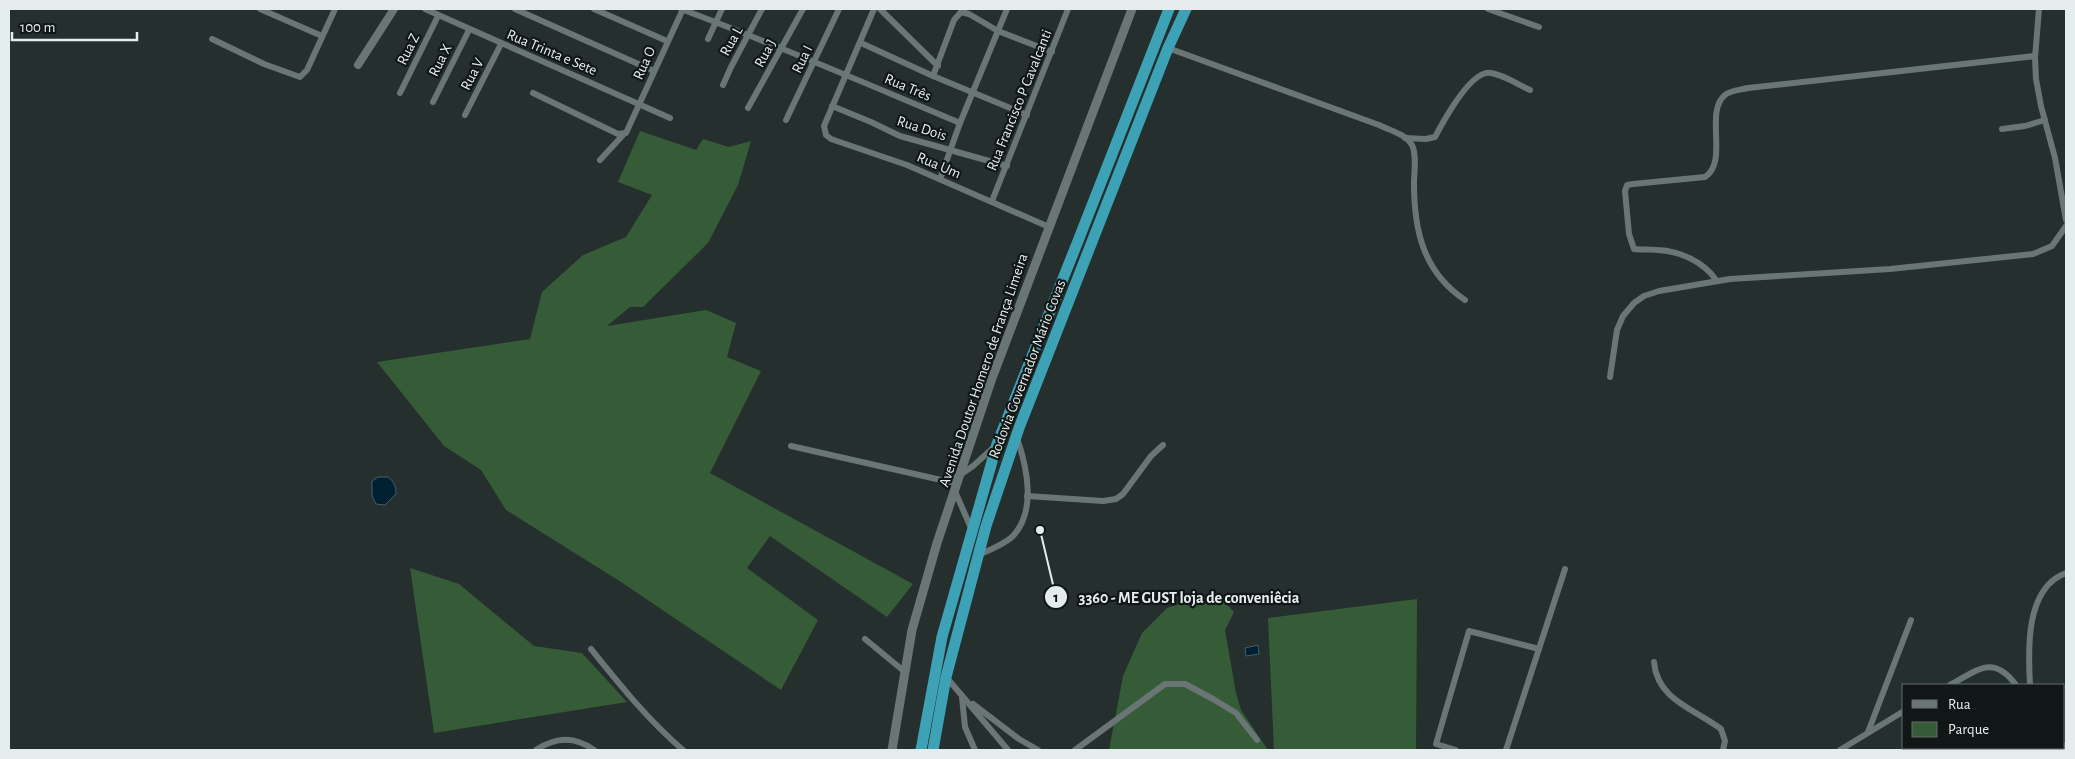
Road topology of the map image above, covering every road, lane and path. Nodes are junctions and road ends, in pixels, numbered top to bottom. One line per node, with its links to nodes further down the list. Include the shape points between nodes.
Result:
1 (260, 9): 27 (street)
2 (335, 9): 27 (street)
3 (394, 9): 38 (street)
4 (425, 9): 21 (street, Rua Trinta e Sete)
5 (515, 9): 40 (street)
6 (594, 9): 30 (street)
7 (682, 9): 22 (street, Rua Três); 30 (street, Rua O)
8 (722, 9): 22 (street)
9 (762, 9): 26 (street, Rua L)
10 (803, 9): 33 (street, Rua J)
11 (840, 9): 37 (street, Rua I)
12 (874, 9): 31 (street)
13 (880, 9): 39 (street)
14 (1007, 9): 25 (street)
15 (1068, 9): 35 (street, Rua Francisco P Cavalcanti)
16 (1132, 9): 68 (main road, Avenida Doutor Homero de França Limeira)
17 (1168, 9): 73 (highway, Rodovia Governador Mário Covas)
18 (1186, 9): 34 (highway, Rodovia Governador Mário Covas)
19 (1488, 9): 23 (street)
20 (2039, 9): 36 (street)
21 (438, 16): 24 (street, Rua Trinta e Sete); 46 (street, Rua Z)
22 (715, 20): 26 (street, Rua Três); 29 (street)
23 (1539, 27)
24 (469, 30): 32 (street, Rua Trinta e Sete); 48 (street, Rua X)
25 (998, 31): 35 (street); 39 (street, via 962,12 957,15); 45 (street)
26 (749, 34): 33 (street, Rua Três); 43 (street, Rua L)
27 (322, 36): 28 (street, via 307,70 300,77)
28 (212, 38)
29 (708, 38)
30 (667, 41): 40 (street, Rua O)
31 (861, 43): 41 (street); 42 (street)
32 (501, 44): 49 (street, Rua Trinta e Sete); 52 (street, Rua V)
33 (781, 48): 37 (street, Rua Três); 51 (street, Rua J)
34 (1168, 48): 60 (street); 72 (highway, Rodovia Governador Mário Covas)
35 (1052, 52): 53 (street, Rua Francisco P Cavalcanti)
36 (2035, 56): 56 (street, via 2038,96); 69 (street, via 1727,93 1719,102 1716,147 1710,174 1627,185 1624,191 1634,249 1677,254 1702,264)
37 (814, 63): 41 (street, Rua Três); 55 (street, Rua I)
38 (358, 65)
39 (938, 66): 42 (street)
40 (654, 71): 49 (street, Rua O)
41 (846, 75): 50 (street); 57 (street, Rua Três)
42 (933, 76): 45 (street)
43 (723, 85)
44 (1530, 90): 60 (street, via 1489,72 1481,73 1472,80 1447,115 1435,138)
45 (973, 92): 53 (street); 57 (street)
46 (400, 93)
47 (533, 93): 59 (street)
48 (433, 102)
49 (639, 103): 54 (street, Rua Trinta e Sete); 59 (street, Rua O)
50 (832, 106): 61 (street, Rua Dois, via 900,136); 64 (street, Rua Um, via 824,126 830,139)
51 (748, 108)
52 (465, 115)
53 (1027, 115): 63 (street, Rua Francisco P Cavalcanti)
54 (670, 118)
55 (786, 120)
56 (2045, 120): 58 (street); 66 (street)
57 (960, 123): 61 (street)
58 (2002, 129)
59 (623, 135): 62 (street, Rua O)
60 (1404, 138): 70 (street, via 1414,151 1414,207 1420,243 1438,275)
61 (950, 150): 63 (street, Rua Dois); 64 (street)
62 (600, 160)
63 (1007, 166): 65 (street, Rua Francisco P Cavalcanti)
64 (940, 179): 65 (street, Rua Um)
65 (992, 201): 68 (street, Rua Um)
66 (2066, 220)
67 (2066, 226): 69 (street, via 2052,246 2033,254 1880,270)
68 (1049, 227): 76 (main road, Avenida Doutor Homero de França Limeira, via 991,381)
69 (1716, 280): 71 (street, via 1658,291 1634,303 1617,330)
70 (1465, 300)
71 (1610, 377)
72 (1016, 436): 79 (street, via 1024,463); 81 (highway, Rodovia Governador Mário Covas)
73 (997, 444): 76 (street); 80 (highway, Rodovia Governador Mário Covas)
74 (791, 446): 77 (street)
75 (1162, 446): 79 (street, via 1116,500 1103,502)
76 (960, 476): 77 (street); 78 (main road, Avenida Doutor Homero de França Limeira)
77 (950, 482): 78 (street)
78 (955, 492): 80 (street); 89 (main road, Avenida Doutor Homero de França Limeira, via 922,591)
79 (1027, 496): 81 (street, via 1023,519 1012,536)
80 (972, 531): 102 (highway, Rodovia Governador Mário Covas, via 942,637)
81 (977, 556): 90 (highway, Rodovia Governador Mário Covas)
82 (1565, 569): 87 (street)
83 (2066, 573): 93 (street, via 2051,582 2033,615 2028,651)
84 (1911, 620): 96 (street)
85 (864, 639): 89 (street)
86 (591, 648): 100 (street, via 629,696)
87 (1539, 649): 108 (street, via 1469,631 1436,744); 109 (street)
88 (1654, 662): 110 (street, via 1663,688 1679,703 1722,729)
89 (905, 672): 101 (main road, Avenida Doutor Homero de França Limeira)
90 (946, 676): 94 (street); 103 (highway, Rodovia Governador Mário Covas)
91 (1952, 684): 92 (street, via 1988,667 2006,672)
92 (2015, 684)
93 (2030, 684)
94 (962, 696): 104 (street, via 965,727); 105 (street); 106 (street)
95 (1902, 713): 96 (street)
96 (1868, 732): 111 (street)
97 (1257, 740): 107 (street, via 1236,713 1185,684 1166,684)
98 (536, 750): 99 (street, via 554,741 570,739)
99 (594, 750)
100 (683, 750)
101 (892, 750)
102 (921, 750)
103 (933, 750)
104 (975, 750)
105 (1008, 750)
106 (1038, 750)
107 (1075, 750)
108 (1456, 750)
109 (1506, 750)
110 (1723, 750)
111 (1840, 750)

